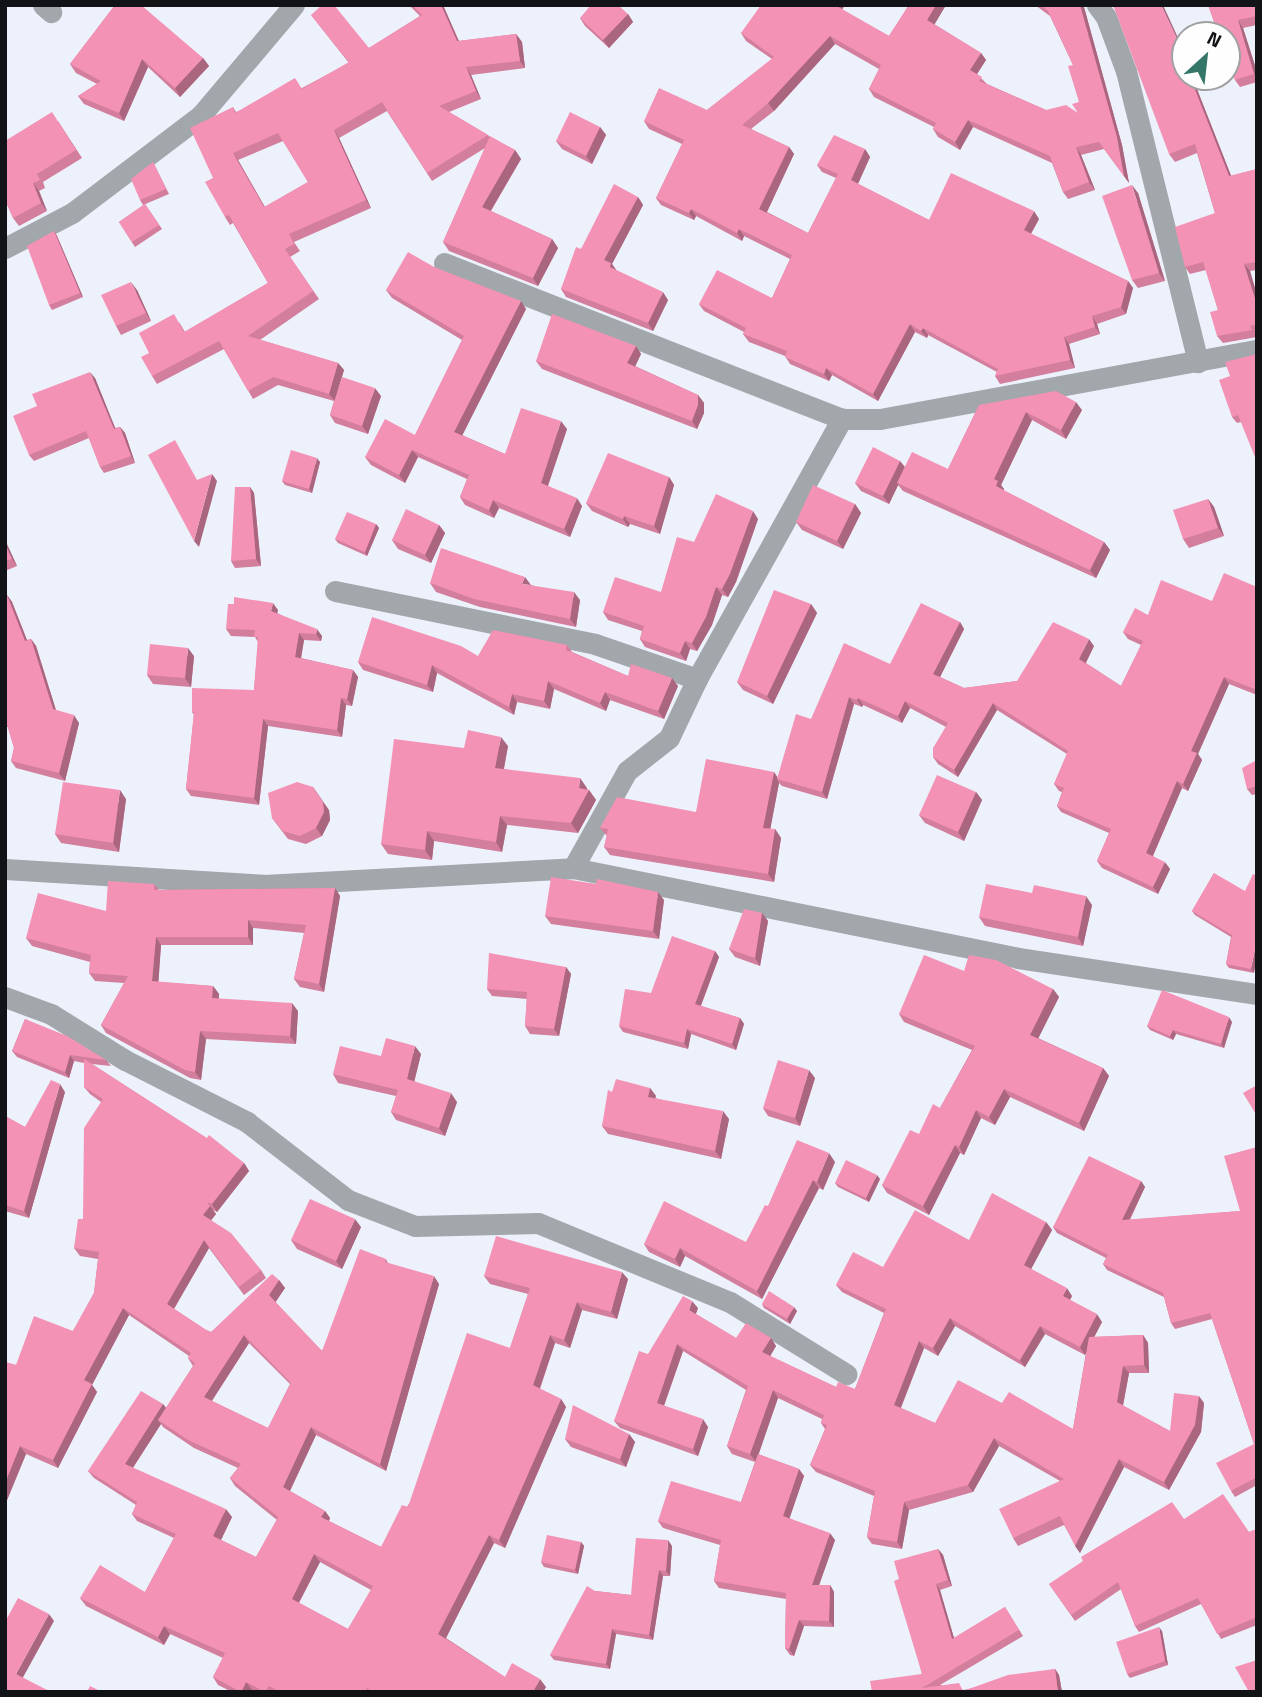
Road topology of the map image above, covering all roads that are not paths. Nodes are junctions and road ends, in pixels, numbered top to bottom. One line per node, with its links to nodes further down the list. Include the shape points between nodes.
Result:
1 (294, 5): 3 (street, via 201,115 72,213)
2 (1097, 5): 6 (street, via 1126,71)
3 (5, 248)
4 (444, 263): 7 (street)
5 (1257, 350): 6 (street)
6 (1198, 362): 7 (street, via 880,419)
7 (842, 419): 9 (street)
8 (335, 590): 9 (street, via 596,644)
9 (697, 679): 10 (street, via 669,738 628,771)
10 (573, 868): 11 (street, via 264,885); 12 (street, via 1018,958)
11 (5, 869)
12 (1257, 994)
13 (5, 997): 14 (street, via 51,1014 125,1060 247,1122 348,1200 415,1226 538,1223 730,1302)
14 (846, 1374)

